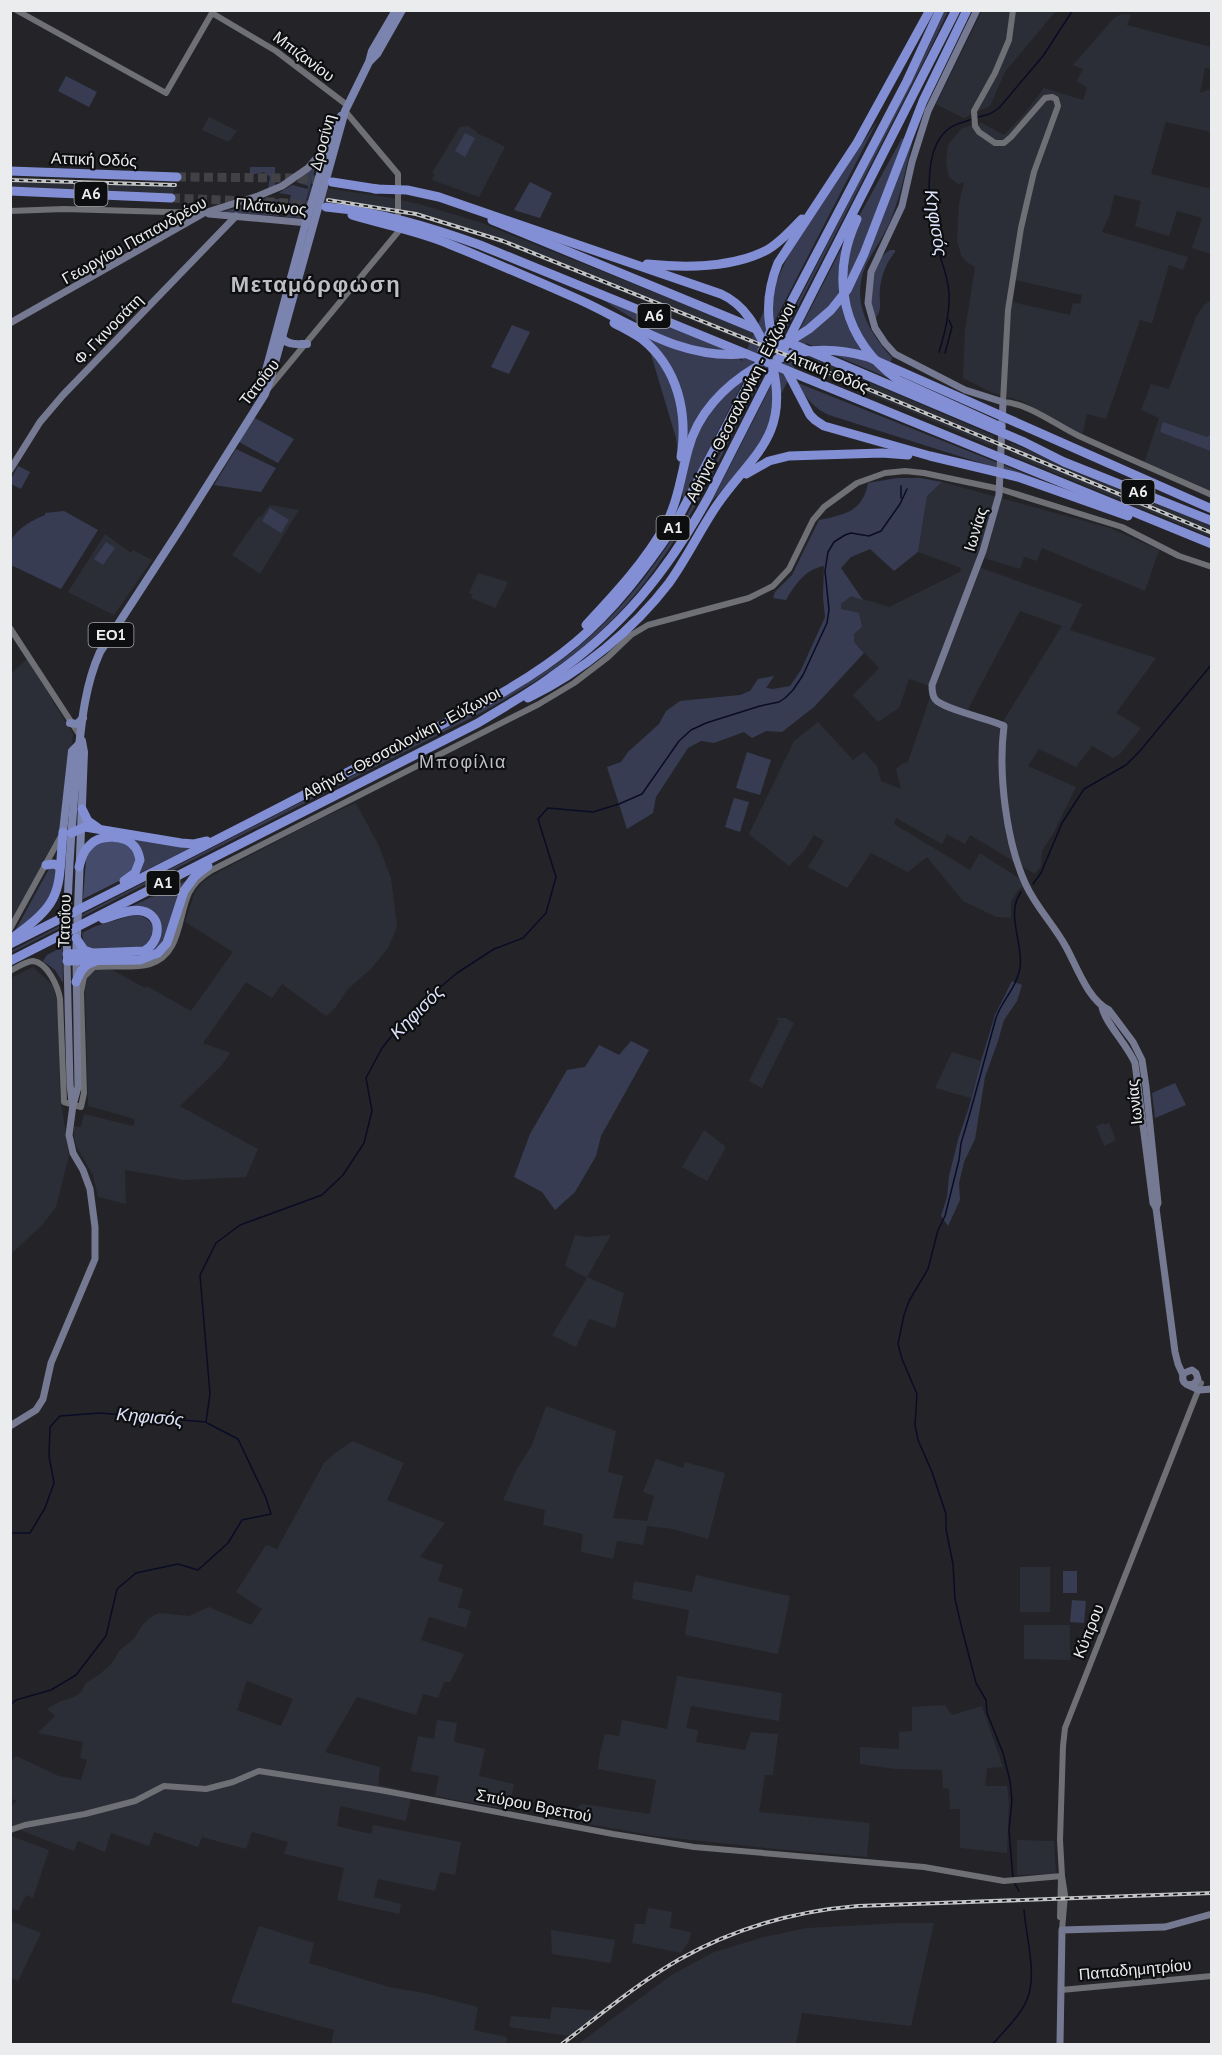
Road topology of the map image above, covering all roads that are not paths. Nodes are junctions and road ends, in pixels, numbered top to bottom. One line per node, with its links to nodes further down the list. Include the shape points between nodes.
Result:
1 (16, 10): 11 (street, Μπιζανίου, via 166,93 212,13 276,51)
2 (396, 10): 10 (main road, ΕΟ1)
3 (402, 10): 10 (main road, ΕΟ1)
4 (930, 10): 21 (highway, via 857,143)
5 (939, 10): 46 (highway, Αθήνα - Θεσσαλονίκη - Εύζωνοι / Α1, via 907,81 673,528 605,615)
6 (956, 10): 13 (highway, Αθήνα - Θεσσαλονίκη - Εύζωνοι / Α1)
7 (967, 10): 27 (highway, via 923,100 860,264 847,290 809,329 780,346 756,352 697,352 660,339)
8 (977, 10): 32 (main road, via 928,111 902,206 871,272 868,303 876,328 895,354 966,390)
9 (1013, 10): 32 (street, Ιωνίας, via 1009,40 974,111 979,132 995,143 1004,143 1045,98 1052,97 1058,102 1022,221 1010,299)
10 (369, 62): 11 (main road, ΕΟ1)
11 (346, 108): 12 (main road, Δροσίνη / ΕΟ1); 14 (main road, Δροσίνη / ΕΟ1); 30 (street, Τατοΐου, via 398,174 398,232)
12 (329, 143): 14 (main road, Δροσίνη / ΕΟ1); 23 (main road, Γεωργίου Παπανδρέου, via 308,168 282,186)
13 (881, 158): 33 (highway, via 854,225 842,274 846,307 858,336 877,362 898,380 998,425); 49 (highway, Αθήνα - Θεσσαλονίκη - Εύζωνοι / Α1, via 686,538 627,613 568,665)
14 (326, 169): 25 (main road, Δροσίνη / ΕΟ1)
15 (10, 171): 16 (highway, Αττική Οδός / Α6)
16 (177, 177)
17 (332, 182): 18 (highway, Αττική Οδός / Α6)
18 (374, 189): 26 (highway, via 407,190 439,197); 33 (highway, Αττική Οδός / Α6, via 411,195 492,220)
19 (10, 191): 20 (highway, Α6)
20 (171, 198)
21 (815, 207): 26 (highway, via 780,241 751,257 684,266); 34 (highway, via 778,263 768,298 772,335 785,366 818,423)
22 (10, 212): 23 (street, Πλάτωνος, via 64,209)
23 (204, 213): 24 (main road, Πλάτωνος); 28 (main road, Γεωργίου Παπανδρέου)
24 (236, 216): 25 (main road, Πλάτωνος); 35 (main road, Φ. Γκινοσάτη, via 63,395 40,422)
25 (310, 222): 29 (main road, Δροσίνη / ΕΟ1); 31 (main road, Δροσίνη / ΕΟ1, via 265,374)
26 (631, 263): 36 (highway, via 737,303 761,338 773,366 776,411 767,440)
27 (546, 285): 39 (highway, via 640,338 652,348 675,382 683,411 684,435); 42 (highway, Αττική Οδός / Α6, via 422,234 326,207 417,223 480,245)
28 (10, 323)
29 (281, 337): 30 (main road, via 291,345); 31 (main road, Δροσίνη / ΕΟ1)
30 (307, 344): 31 (street, Τατοΐου)
31 (265, 394): 47 (main road, Τατοΐου / ΕΟ1, via 100,652)
32 (1003, 402): 37 (main road, Ιωνίας); 38 (street, via 1014,402)
33 (1024, 442): 41 (highway, Αττική Οδός / Α6)
34 (930, 456): 36 (highway, via 789,456); 42 (highway, via 1017,477)
35 (10, 470)
36 (737, 480): 49 (highway, via 712,511 669,582 634,622 567,676)
37 (1000, 487): 44 (street, via 1122,528 1179,556); 71 (street, via 911,472 885,473 863,480 819,512 789,569 773,586 749,598 648,625 583,676 539,704 212,870 188,895 171,948 159,960 88,971 82,984 84,1097 81,1107); 72 (main road, Ιωνίας, via 983,551 932,685 934,697 941,704 1004,726 1004,781 1014,856 1031,895 1052,922 1080,977 1132,1055)
38 (1212, 495)
39 (673, 505): 40 (highway, via 691,441 705,412 720,394 743,375 774,359 813,351 842,351 885,364); 46 (highway, via 666,524 642,558)
40 (1212, 509)
41 (1212, 521)
42 (1167, 526): 43 (highway, Αττική Οδός / Α6)
43 (1212, 544)
44 (1212, 567)
45 (10, 628): 48 (street)
46 (557, 658): 55 (highway, Αθήνα - Θεσσαλονίκη - Εύζωνοι / Α1, via 478,705)
47 (83, 718): 48 (main road); 50 (main road, Τατοΐου / ΕΟ1)
48 (70, 723): 50 (street)
49 (478, 723): 56 (highway, Αθήνα - Θεσσαλονίκη - Εύζωνοι / Α1)
50 (80, 740): 51 (main road, Τατοΐου / ΕΟ1, via 84,752); 54 (main road, Τατοΐου, via 72,752)
51 (82, 809): 52 (main road, Τατοΐου / ΕΟ1); 53 (highway, via 88,821)
52 (81, 828): 53 (highway); 54 (highway); 59 (main road, Τατοΐου / ΕΟ1)
53 (100, 829): 55 (highway, via 187,844)
54 (67, 832): 57 (street); 58 (highway); 66 (main road, Τατοΐου, via 67,943)
55 (229, 834): 60 (highway, Αθήνα - Θεσσαλονίκη - Εύζωνοι / Α1)
56 (239, 844): 61 (highway, Αθήνα - Θεσσαλονίκη - Εύζωνοι / Α1); 67 (highway, via 202,869 189,883 167,943 158,953 140,960)
57 (46, 865): 58 (highway); 62 (street)
58 (60, 867): 64 (highway, via 53,902 35,922)
59 (79, 867): 60 (highway, via 88,846 96,840 121,839 132,843 140,860 138,869); 63 (main road, Τατοΐου / ΕΟ1)
60 (104, 897): 65 (highway, Αθήνα - Θεσσαλονίκη - Εύζωνοι / Α1)
61 (87, 923): 67 (highway, via 137,910 149,914 157,925 156,941 144,951); 68 (highway, Αθήνα - Θεσσαλονίκη - Εύζωνοι / Α1)
62 (10, 929)
63 (76, 938): 66 (main road, Τατοΐου / ΕΟ1); 67 (highway, via 84,950)
64 (10, 940)
65 (10, 944)
66 (72, 957): 67 (highway); 70 (main road, Τατοΐου); 71 (main road, Τατοΐου)
67 (97, 957): 70 (highway, via 84,967)
68 (10, 961)
69 (10, 971): 71 (street, via 35,962 56,984 64,1102)
70 (76, 982): 71 (main road, Τατοΐου, via 78,1087)
71 (72, 1105): 77 (main road, Τατοΐου, via 69,1135 72,1153 90,1188 95,1259 51,1363 43,1399 36,1410)
72 (1176, 1357): 73 (main road); 74 (main road, Ιωνίας)
73 (1195, 1373): 74 (main road, via 1187,1370); 75 (main road); 75 (main road)
74 (1183, 1375): 75 (main road, Ιωνίας, via 1183,1381)
75 (1196, 1387): 76 (main road); 79 (street, Κύπρου, via 1067,1719 1060,1840)
76 (1212, 1387)
77 (10, 1426)
78 (10, 1830): 79 (street, Σπύρου Βρεττού, via 135,1801 164,1786 206,1789 260,1771 646,1840 924,1867 1004,1881)
79 (1062, 1876): 81 (street, Κύπρου)
80 (1212, 1914): 81 (main road, via 1166,1927)
81 (1062, 1930): 83 (main road)
82 (1212, 1976): 83 (street, Παπαδημητρίου)
83 (1061, 1990): 84 (main road)
84 (1060, 2044)

